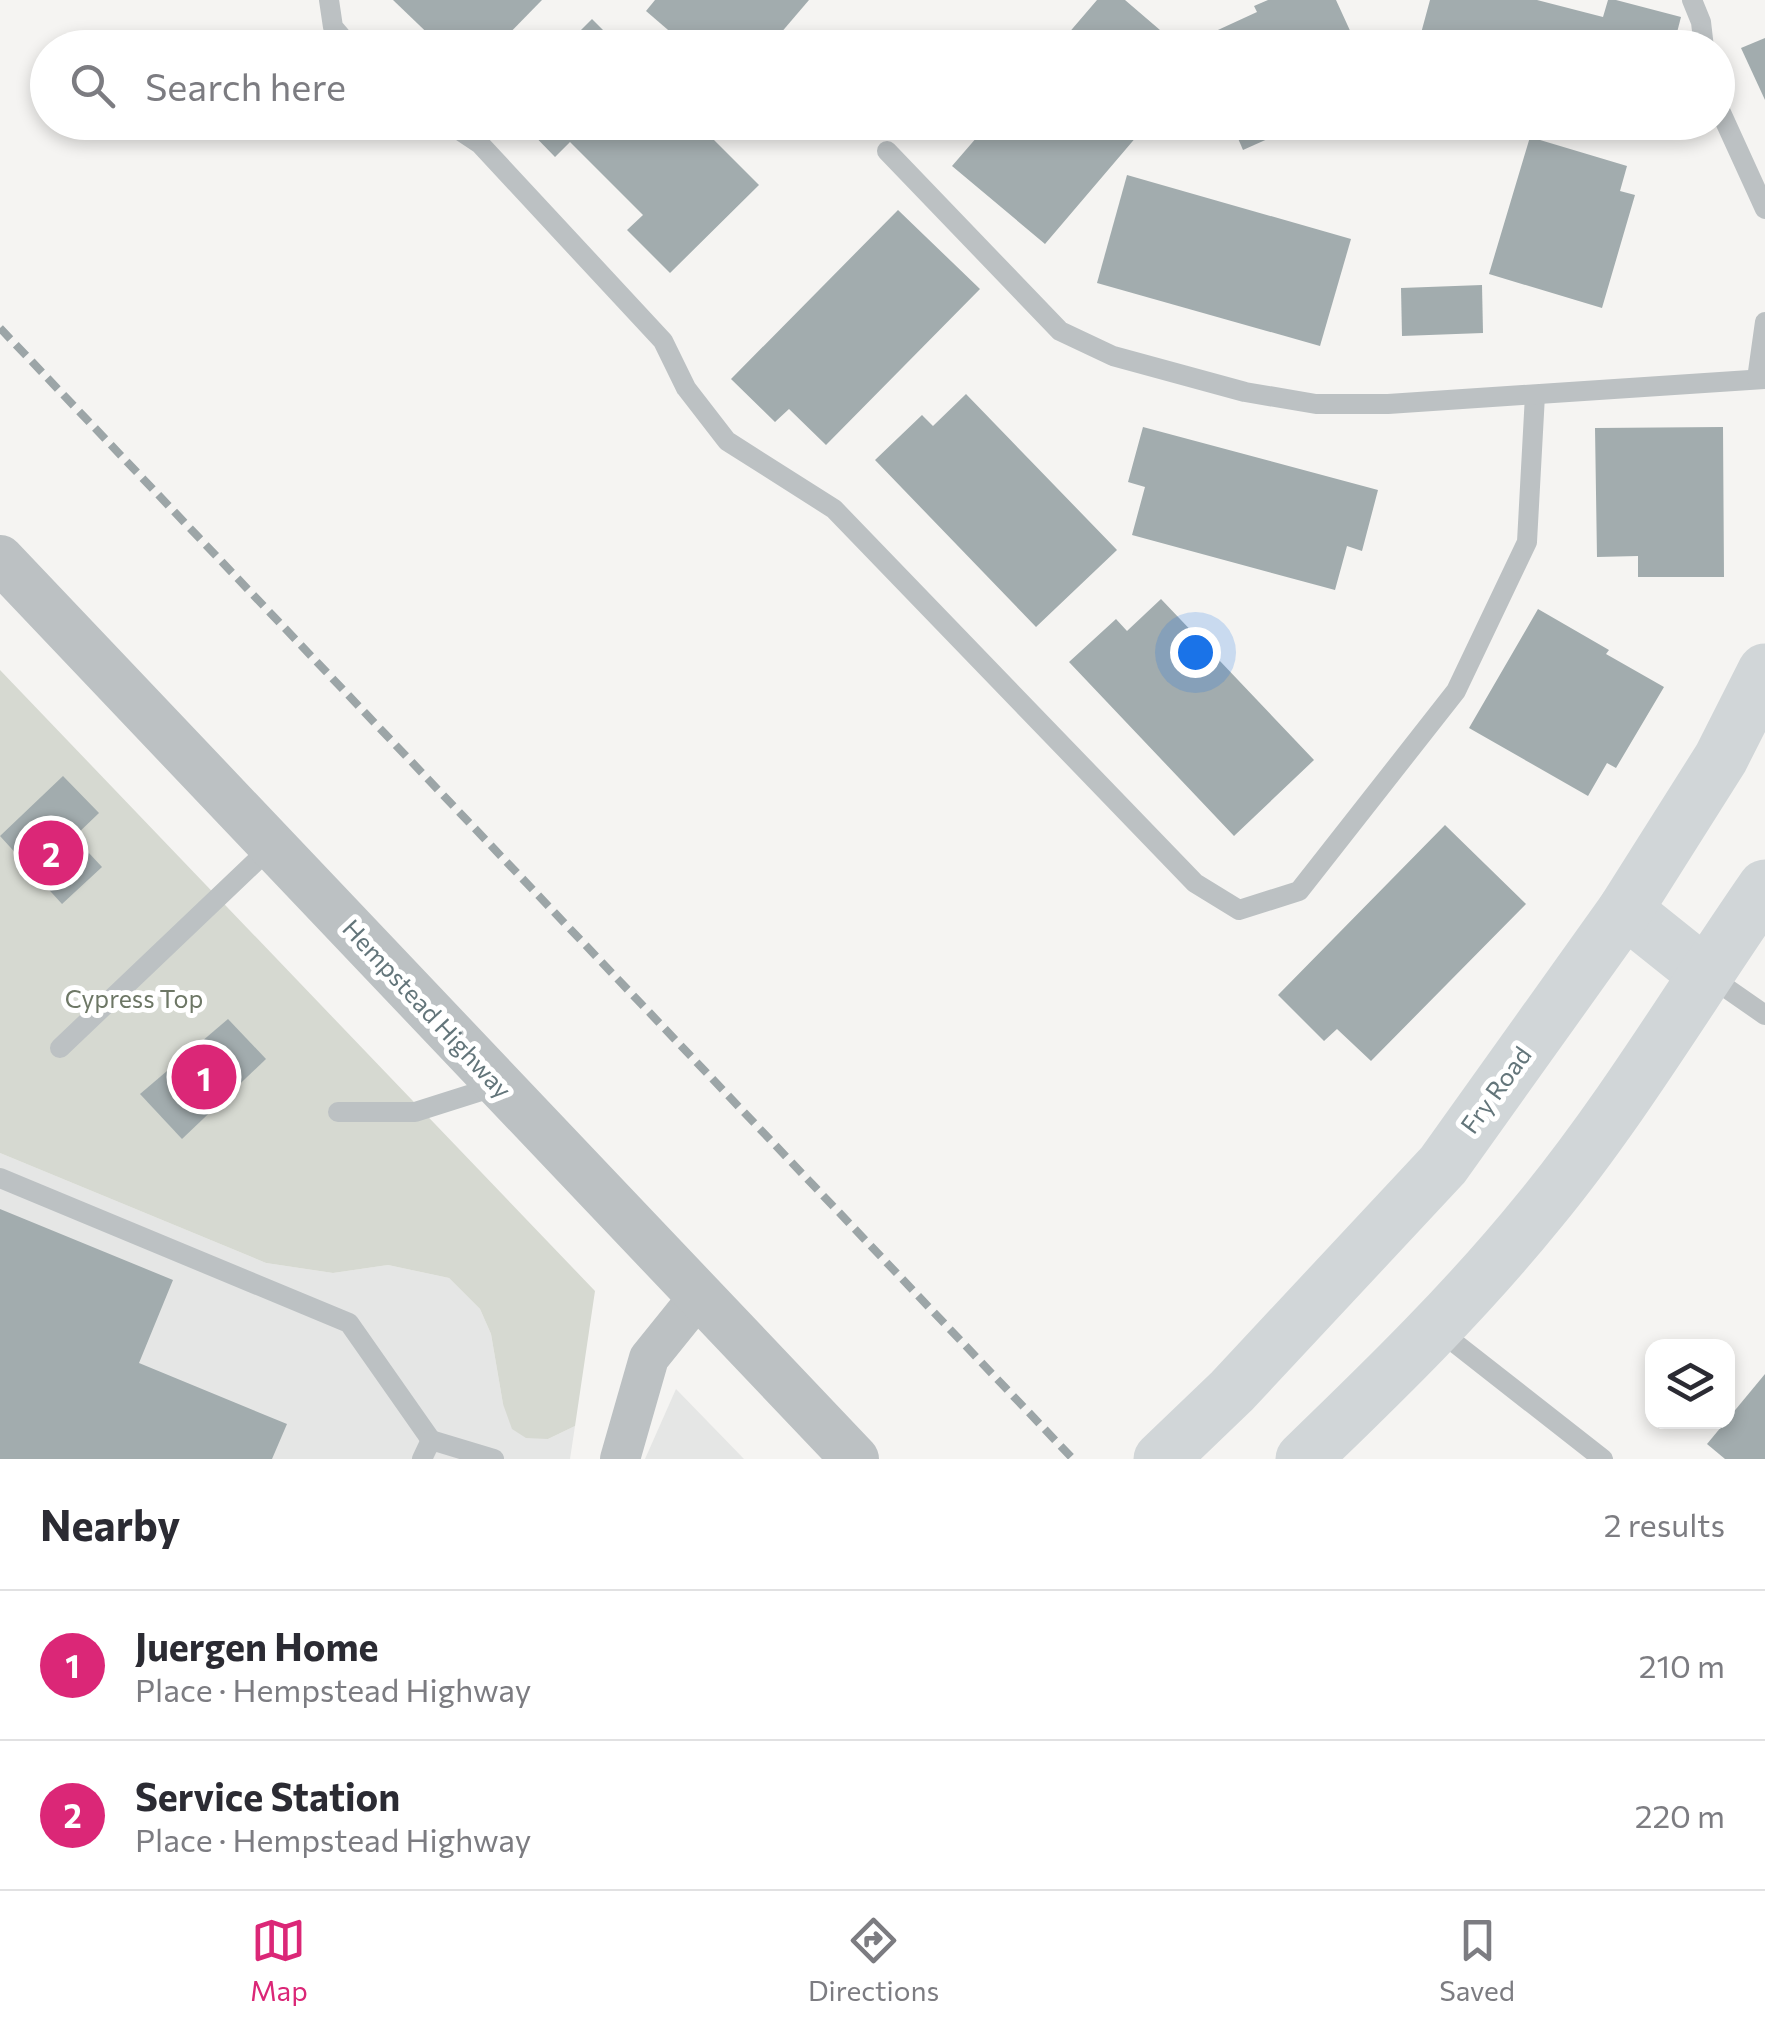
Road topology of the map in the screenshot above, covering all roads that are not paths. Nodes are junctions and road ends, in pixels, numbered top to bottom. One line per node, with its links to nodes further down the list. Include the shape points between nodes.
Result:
1 (329, 0): 3 (lane)
2 (1692, 0): 4 (lane)
3 (336, 30)
4 (1701, 30)
5 (474, 140): 11 (lane, via 663,340 686,388 727,441 834,509 1195,883 1240,910 1299,892 1456,691 1527,542)
6 (1733, 140): 8 (lane)
7 (887, 152): 11 (lane, via 1060,331 1113,356 1316,404)
8 (1765, 210)
9 (1765, 322): 10 (lane)
10 (1761, 379): 11 (lane)
11 (1536, 395)
12 (0, 559): 14 (street, Hempstead Highway)
13 (1765, 671): 16 (main road, Fry Road, via 1721,758)
14 (272, 846): 19 (lane); 20 (street, Hempstead Highway)
15 (1765, 887): 17 (main road)
16 (1625, 910): 17 (main road); 29 (main road, Fry Road, via 1443,1165)
17 (1705, 974): 18 (lane); 24 (main road, via 1636,1084 1550,1198)
18 (1765, 1015)
19 (60, 1048)
20 (499, 1085): 21 (lane, via 415,1112); 23 (street, Hempstead Highway)
21 (338, 1112)
22 (0, 1178): 25 (lane, via 349,1323)
23 (699, 1296): 27 (street, via 649,1358); 28 (street, Hempstead Highway)
24 (1435, 1328): 30 (main road); 31 (lane)
25 (426, 1449): 26 (lane)
26 (494, 1459)
27 (620, 1459)
28 (855, 1459)
29 (1161, 1459)
30 (1304, 1459)
31 (1602, 1459)

